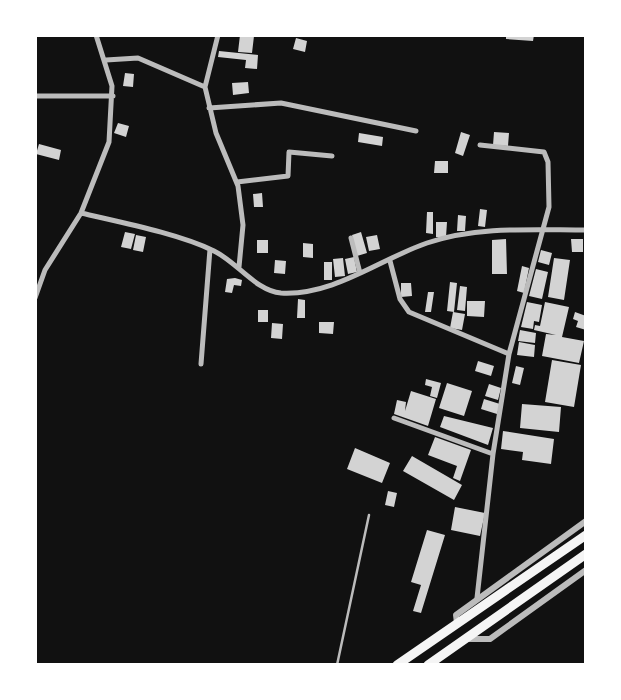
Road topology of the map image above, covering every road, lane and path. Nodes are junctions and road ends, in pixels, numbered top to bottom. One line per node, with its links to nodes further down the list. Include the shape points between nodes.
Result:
1 (96, 35): 3 (street)
2 (218, 35): 4 (street)
3 (106, 60): 4 (street, via 131,57 149,61); 6 (street)
4 (205, 87): 7 (street)
5 (35, 96): 6 (street)
6 (113, 96): 12 (street, via 105,157)
7 (209, 108): 8 (street, via 281,103); 11 (street)
8 (416, 131)
9 (480, 145): 13 (street, via 544,152 550,198)
10 (332, 156): 11 (street, via 289,152 288,176)
11 (237, 182): 18 (street, via 243,225)
12 (81, 213): 16 (street); 20 (street, via 46,270)
13 (542, 230): 14 (street); 17 (street, via 451,237); 21 (street)
14 (586, 230)
15 (351, 238): 19 (street)
16 (210, 249): 18 (street); 22 (street)
17 (390, 261): 19 (street); 21 (street, via 400,299 409,312)
18 (239, 267): 19 (street, via 270,290 287,293)
19 (359, 273)
20 (35, 298)
21 (509, 354): 24 (street)
22 (201, 364)
23 (394, 418): 24 (street)
24 (494, 454): 30 (street)
25 (369, 515): 33 (lane)
26 (586, 521): 30 (street)
27 (586, 535): 31 (highway)
28 (586, 554): 32 (highway)
29 (586, 570): 32 (street, via 490,639)
30 (477, 598): 31 (street, via 456,615)
31 (457, 623): 34 (highway)
32 (466, 639): 35 (highway)
33 (337, 665)
34 (397, 665)
35 (428, 665)

